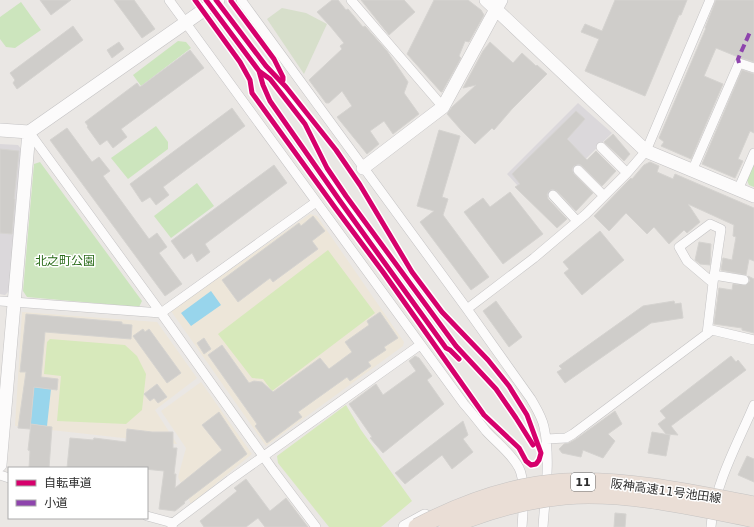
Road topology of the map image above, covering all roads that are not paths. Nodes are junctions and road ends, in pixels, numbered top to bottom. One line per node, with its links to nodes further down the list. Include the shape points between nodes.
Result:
1 (169, 0): 8 (street)
2 (218, 0): 8 (street)
3 (241, 0): 16 (street)
4 (351, 0): 10 (street)
5 (486, 0): 7 (street)
6 (710, 0): 14 (street)
7 (499, 5): 10 (street); 14 (street)
8 (186, 23): 12 (street); 24 (street)
9 (754, 68): 18 (street, via 739,63)
10 (443, 107): 16 (street)
11 (0, 130): 12 (street)
12 (29, 132): 29 (street); 31 (street)
13 (602, 148): 19 (street)
14 (646, 151): 18 (street); 19 (street)
15 (754, 153): 20 (street)
16 (363, 168): 30 (street)
17 (578, 170): 22 (street)
18 (692, 171): 20 (street)
19 (627, 173): 22 (street)
20 (738, 190): 23 (street)
21 (552, 195): 25 (street)
22 (604, 196): 25 (street)
23 (754, 196)
24 (316, 202): 31 (street); 34 (street)
25 (577, 221): 30 (street, via 534,258)
26 (714, 279): 26 (street, via 687,261 679,247 710,224 720,229); 27 (street); 32 (street)
27 (744, 280)
28 (0, 301): 29 (street)
29 (14, 302): 31 (street); 38 (street)
30 (467, 309): 36 (street, via 531,399 544,426)
31 (161, 313): 37 (street)
32 (707, 334): 33 (street, via 712,330); 36 (street, via 573,434 566,438)
33 (754, 340)
34 (420, 345): 37 (street); 39 (street, via 464,404 515,462 520,469)
35 (754, 405): 42 (street, via 721,483)
36 (546, 439): 40 (street)
37 (264, 456): 45 (street); 46 (street)
38 (0, 465)
39 (522, 487): 40 (street); 47 (street, via 468,495); 50 (street); 51 (street)
40 (545, 488): 42 (street, via 599,494); 52 (street)
41 (754, 505): 48 (highway, 阪神高速11号池田線 / 11, bridge, via 648,486 563,482 512,490 487,497 437,516)
42 (712, 514): 44 (street); 53 (street)
43 (148, 516): 45 (street)
44 (754, 520): 49 (highway, 阪神高速11号池田線 / 11, bridge, via 647,500 589,495 513,504)
45 (173, 525)
46 (316, 527)
47 (405, 527)
48 (417, 527)
49 (448, 527)
50 (472, 527)
51 (522, 527)
52 (543, 527)
53 (711, 527)

